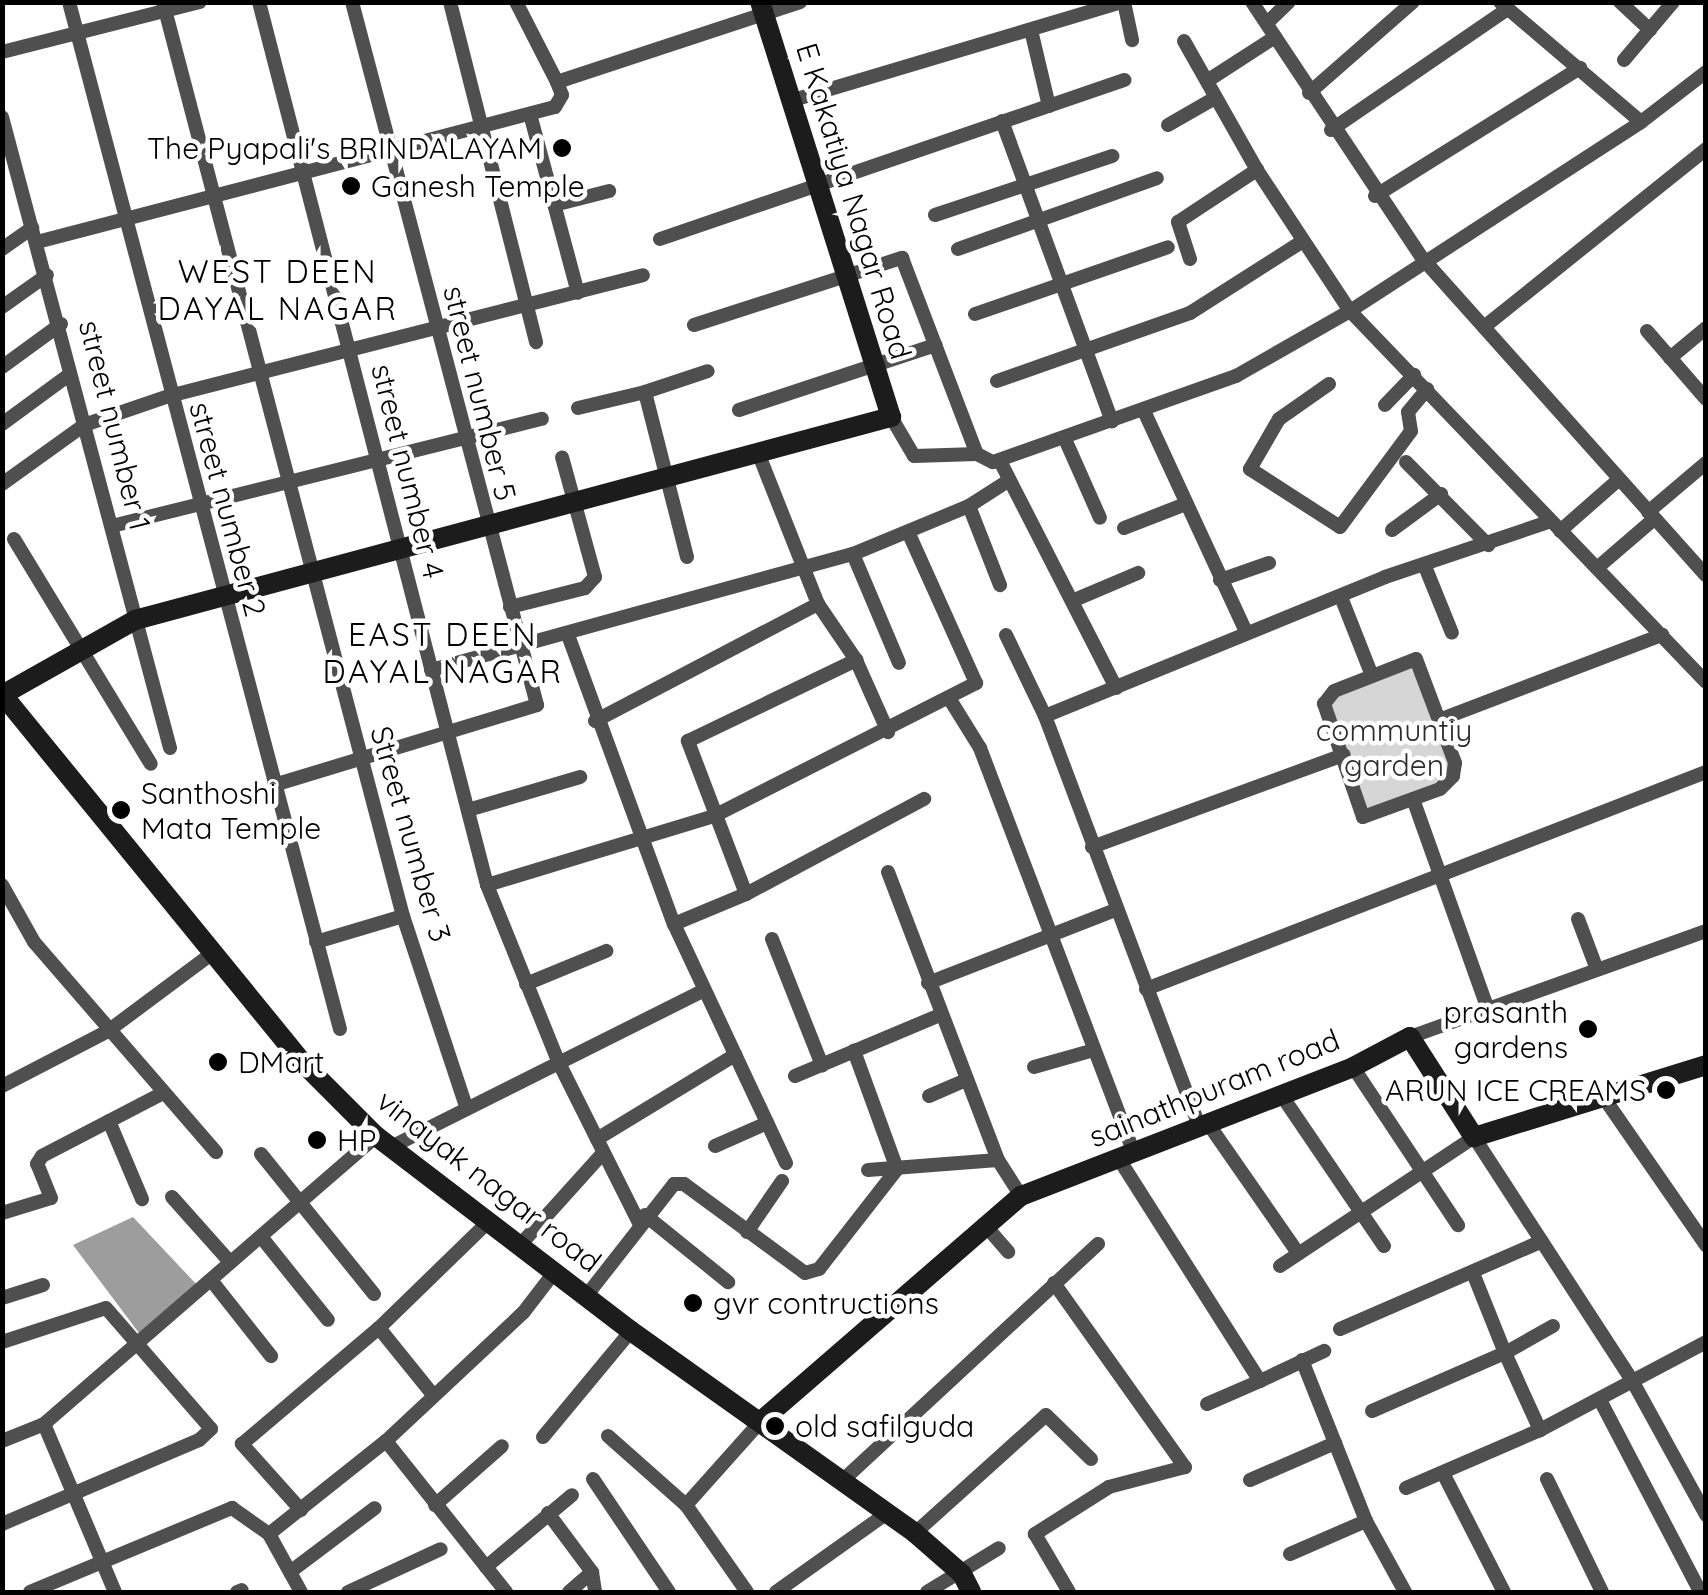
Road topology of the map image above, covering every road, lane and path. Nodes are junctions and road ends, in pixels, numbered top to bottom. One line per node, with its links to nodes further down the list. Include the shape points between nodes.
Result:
1 (69, 2): 20 (street, street number 2)
2 (200, 2): 15 (street)
3 (259, 2): 44 (street, street number 4)
4 (352, 2): 41 (street, street number 5)
5 (450, 2): 37 (street)
6 (516, 2): 28 (street)
7 (800, 2): 16 (street)
8 (1123, 2): 17 (street); 21 (street)
9 (1252, 2): 18 (street)
10 (1289, 2): 18 (street)
11 (1413, 2): 30 (street)
12 (1620, 2): 19 (street)
13 (1673, 2): 19 (street)
14 (1504, 6): 25 (street); 40 (street)
15 (164, 7): 20 (street); 52 (street)
16 (762, 8): 28 (street); 32 (street, E Kakatiya Nagar Road)
17 (1031, 30): 32 (street); 33 (street)
18 (1271, 30): 29 (street); 30 (street)
19 (1650, 30): 24 (street)
20 (78, 35): 23 (street); 55 (street, street number 2)
21 (1132, 40)
22 (1184, 41): 29 (street)
23 (2, 52)
24 (1624, 60)
25 (1580, 68): 36 (street); 53 (street)
26 (1706, 72): 36 (street)
27 (1126, 80): 33 (street)
28 (557, 82): 34 (street, via 560,104)
29 (1207, 82): 31 (street)
30 (1310, 93): 40 (street)
31 (1216, 98): 38 (street); 45 (street)
32 (790, 101): 49 (street, E Kakatiya Nagar Road)
33 (1048, 106): 35 (street)
34 (530, 114): 37 (street); 54 (street)
35 (1002, 122): 48 (street); 49 (street)
36 (1641, 122): 65 (street)
37 (481, 125): 41 (street); 71 (street)
38 (1168, 125)
39 (4, 126): 47 (street, street number 1)
40 (1331, 130): 53 (street)
41 (390, 148): 44 (street); 79 (street, street number 5)
42 (1706, 149): 77 (street)
43 (1112, 156): 48 (street)
44 (302, 169): 52 (street); 83 (street, street number 4)
45 (1257, 170): 60 (street); 64 (street, via 1178,222)
46 (1157, 178): 57 (street)
47 (19, 180): 51 (street); 58 (street, street number 1)
48 (1026, 182): 56 (street); 57 (street)
49 (816, 188): 59 (street); 67 (street, E Kakatiya Nagar Road)
50 (609, 191): 54 (street)
51 (2, 192)
52 (214, 192): 55 (street); 90 (street)
53 (1375, 196): 65 (street)
54 (554, 206): 70 (street)
55 (127, 215): 58 (street); 96 (street, street number 2)
56 (935, 215)
57 (1040, 221): 62 (street); 69 (street)
58 (34, 235): 63 (street); 66 (street, street number 1)
59 (660, 239)
60 (1303, 241): 73 (street); 84 (street, via 1190,314)
61 (1168, 247): 69 (street)
62 (958, 248)
63 (2, 249)
64 (1190, 260)
65 (1422, 260): 73 (street); 77 (street)
66 (47, 274): 72 (street); 75 (street, street number 1)
67 (845, 274): 76 (street); 82 (street, via 902,258); 86 (street, E Kakatiya Nagar Road)
68 (643, 276): 70 (street)
69 (1062, 284): 74 (street); 84 (street)
70 (578, 294): 71 (street)
71 (527, 306): 79 (street); 81 (street)
72 (2, 307)
73 (1350, 311): 91 (street); 101 (street, via 1236,376)
74 (975, 314)
75 (61, 324): 87 (street); 89 (street, street number 1)
76 (694, 325)
77 (1484, 327): 117 (street)
78 (1706, 328): 85 (street)
79 (434, 330): 83 (street); 107 (street, street number 5)
80 (1647, 331): 85 (street)
81 (536, 342)
82 (936, 344): 86 (street); 109 (street)
83 (349, 351): 90 (street); 112 (street, street number 4)
84 (1088, 351): 92 (street); 104 (street)
85 (1670, 358): 97 (street)
86 (872, 361): 100 (street); 102 (street, E Kakatiya Nagar Road)
87 (2, 367)
88 (708, 371): 95 (street)
89 (70, 374): 105 (street); 106 (street, street number 1)
90 (259, 374): 96 (street); 120 (street)
91 (1414, 374): 94 (street); 98 (street)
92 (997, 381)
93 (1329, 384): 94 (street, via 1279,419 1250,469 1340,527 1410,431 1408,412)
94 (1427, 388): 129 (street)
95 (646, 392): 99 (street); 116 (street)
96 (169, 396): 106 (street); 123 (street, street number 2)
97 (1706, 398)
98 (1386, 406)
99 (578, 408)
100 (739, 410)
101 (1144, 411): 104 (street); 124 (street)
102 (891, 417): 109 (street, via 914,456); 110 (street)
103 (542, 419): 107 (street)
104 (1112, 422): 108 (street)
105 (2, 424)
106 (84, 425): 119 (street); 128 (street, street number 1)
107 (463, 438): 112 (street); 130 (street, street number 5)
108 (1064, 439): 113 (street); 127 (street)
109 (978, 454): 113 (street)
110 (759, 455): 116 (street); 142 (street)
111 (562, 458): 122 (street)
112 (377, 460): 120 (street); 136 (street, street number 4)
113 (1000, 461): 118 (street)
114 (1406, 462): 121 (street)
115 (1706, 464): 126 (street)
116 (666, 479): 122 (street); 138 (street)
117 (1618, 480): 126 (street); 129 (street)
118 (1008, 481): 125 (street); 150 (street)
119 (2, 484)
120 (286, 484): 123 (street); 144 (street)
121 (1441, 494): 132 (street); 135 (street)
122 (575, 504): 130 (street); 152 (street, via 593,584)
123 (199, 505): 128 (street); 149 (street, street number 2)
124 (1183, 505): 131 (street); 146 (street)
125 (969, 506): 133 (street); 147 (street)
126 (1651, 515): 141 (street); 145 (street)
127 (1100, 518)
128 (112, 526): 153 (street, street number 1)
129 (1556, 526): 135 (street); 141 (street)
130 (486, 528): 136 (street); 152 (street, street number 5)
131 (1124, 528)
132 (1392, 530)
133 (908, 532): 137 (street); 168 (street, via 976,683)
134 (14, 539): 160 (street)
135 (1488, 545): 140 (street)
136 (399, 551): 144 (street); 163 (street, street number 4)
137 (853, 554): 142 (street); 162 (street)
138 (687, 557)
139 (1269, 563): 146 (street)
140 (1424, 564): 148 (street); 155 (street)
141 (1597, 568): 158 (street)
142 (804, 569): 151 (street); 157 (street)
143 (1138, 573): 150 (street)
144 (310, 574): 149 (street); 176 (street, Street number 3)
145 (1706, 574)
146 (1220, 580): 154 (street)
147 (1000, 584)
148 (1341, 597): 154 (street); 164 (street)
149 (224, 598): 153 (street); 180 (street, street number 2)
150 (1072, 601): 166 (street)
151 (818, 604): 161 (street); 170 (street)
152 (510, 607): 159 (street, street number 5)
153 (135, 620): 160 (street); 174 (street, street number 1)
154 (1246, 632): 166 (street)
155 (1452, 633)
156 (1006, 634): 169 (street)
157 (568, 635): 159 (street); 170 (street)
158 (1662, 636): 165 (street); 171 (street)
159 (520, 645): 163 (street); 173 (street, street number 5, via 537,705)
160 (82, 650): 167 (street); 177 (street)
161 (856, 660): 172 (street); 184 (street, via 688,741)
162 (900, 663)
163 (432, 670): 173 (street, street number 4)
164 (1371, 673): 171 (street, via 1416,659); 175 (street, via 1334,691 1324,704)
165 (1706, 682)
166 (1116, 688): 169 (street)
167 (3, 695): 201 (street, vinayak nagar road)
168 (949, 698): 172 (street); 197 (street, via 980,748)
169 (1044, 716): 186 (street)
170 (595, 720): 185 (street)
171 (1439, 720): 181 (street, via 1454,776)
172 (888, 732): 184 (street)
173 (448, 733): 176 (street); 183 (street, street number 4)
174 (170, 748)
175 (1344, 756): 181 (street, via 1363,817); 186 (street)
176 (362, 762): 180 (street); 193 (street, Street number 3)
177 (150, 764)
178 (1706, 772): 188 (street)
179 (580, 777): 183 (street)
180 (274, 785): 199 (street, street number 2)
181 (1413, 798): 188 (street)
182 (924, 799): 191 (street)
183 (468, 810): 189 (street, street number 4)
184 (714, 816): 185 (street); 191 (street)
185 (641, 840): 189 (street); 195 (street)
186 (1092, 847): 192 (street)
187 (888, 872): 203 (street)
188 (1441, 875): 205 (street); 207 (street)
189 (487, 885): 204 (street, street number 4)
190 (2, 886): 210 (street, via 34,942)
191 (746, 894): 195 (street)
192 (1115, 910): 197 (street); 205 (street)
193 (403, 916): 199 (street); 227 (street, Street number 3)
194 (1578, 919): 202 (street)
195 (674, 924): 206 (street)
196 (1706, 931): 202 (street)
197 (1048, 935): 203 (street); 212 (street)
198 (772, 939): 216 (street)
199 (316, 942): 209 (street, street number 2)
200 (606, 950): 204 (street)
201 (214, 952): 210 (street); 232 (street, vinayak nagar road, via 305,1065)
202 (1596, 967): 207 (street)
203 (928, 983): 208 (street)
204 (526, 984): 215 (street, street number 4)
205 (1146, 989): 230 (street)
206 (703, 991): 214 (street); 215 (street)
207 (1488, 1006): 211 (street)
208 (940, 1015): 213 (street); 221 (street)
209 (340, 1029)
210 (108, 1031): 222 (street); 223 (street)
211 (1410, 1037): 219 (street, sainathpuram road); 231 (street)
212 (1094, 1050): 218 (street); 237 (street)
213 (854, 1052): 216 (street); 240 (street)
214 (735, 1055): 229 (street); 234 (street)
215 (559, 1063): 227 (street); 234 (street, street number 4)
216 (822, 1064): 220 (street)
217 (1706, 1065): 225 (street)
218 (1034, 1067)
219 (1353, 1067): 224 (street, sainathpuram road); 242 (street)
220 (795, 1076)
221 (966, 1080): 226 (street); 238 (street)
222 (2, 1086)
223 (163, 1093): 228 (street); 235 (street)
224 (1280, 1093): 230 (street, sainathpuram road); 248 (street)
225 (1602, 1095): 231 (street); 259 (street)
226 (929, 1096)
227 (466, 1106): 232 (street)
228 (109, 1121): 246 (street); 249 (street, via 38,1160 51,1198)
229 (767, 1123): 233 (street); 239 (street)
230 (1203, 1124): 237 (street, sainathpuram road); 262 (street)
231 (1474, 1137): 242 (street); 256 (street)
232 (383, 1141): 247 (street); 251 (street, vinayak nagar road)
233 (716, 1146)
234 (599, 1147): 250 (street, street number 4); 257 (street)
235 (216, 1152)
236 (260, 1154): 247 (street)
237 (1127, 1156): 244 (street, sainathpuram road); 286 (street)
238 (998, 1160): 240 (street); 244 (street)
239 (786, 1163)
240 (897, 1168): 241 (street); 254 (street, via 813,1273)
241 (868, 1170)
242 (1417, 1172): 248 (street); 253 (street)
243 (782, 1181): 254 (street)
244 (1020, 1196): 252 (street, sainathpuram road)
245 (172, 1197): 263 (street)
246 (142, 1199)
247 (302, 1204): 255 (street); 271 (street)
248 (1362, 1210): 260 (street); 262 (street)
249 (2, 1214)
250 (642, 1219): 254 (street, via 666,1189 684,1184); 268 (street); 272 (street)
251 (490, 1220): 257 (street, vinayak nagar road); 276 (street)
252 (984, 1224): 261 (street); 292 (street, sainathpuram road)
253 (1458, 1225)
254 (747, 1232)
255 (262, 1238): 263 (street); 274 (street)
256 (1542, 1241): 266 (street); 287 (street)
257 (520, 1244): 265 (street, vinayak nagar road)
258 (1098, 1244): 269 (street)
259 (1706, 1245)
260 (1384, 1246)
261 (1008, 1252)
262 (1298, 1254): 264 (street)
263 (230, 1262): 267 (street)
264 (1280, 1266)
265 (556, 1270): 272 (street, vinayak nagar road); 288 (street, via 523,1313)
266 (1473, 1272): 277 (street); 283 (street)
267 (212, 1280): 280 (street); 284 (street)
268 (728, 1282)
269 (1054, 1282): 306 (street); 341 (street, via 1185,1467 1109,1487 1035,1534)
270 (44, 1285): 273 (street)
271 (374, 1294)
272 (587, 1296): 278 (street, vinayak nagar road)
273 (2, 1298)
274 (328, 1320)
275 (1553, 1326): 283 (street)
276 (379, 1328): 288 (street); 313 (street, via 242,1444)
277 (1340, 1329)
278 (631, 1331): 292 (street, vinayak nagar road); 296 (street)
279 (2, 1342): 280 (street, via 106,1308)
280 (141, 1344): 293 (street); 308 (street, via 210,1429 199,1440)
281 (1705, 1344): 287 (street)
282 (1324, 1350): 285 (street)
283 (1505, 1353): 291 (street); 294 (street)
284 (272, 1356)
285 (1302, 1360): 286 (street); 299 (street)
286 (1260, 1380): 290 (street)
287 (1634, 1382): 289 (street); 315 (street)
288 (434, 1396): 298 (street)
289 (1600, 1400): 294 (street); 329 (street)
290 (1208, 1404)
291 (1372, 1412)
292 (761, 1421): 306 (street, vinayak nagar road); 311 (street)
293 (44, 1424): 297 (street); 308 (street)
294 (1540, 1430): 302 (street)
295 (608, 1436): 311 (street)
296 (543, 1437)
297 (2, 1441)
298 (386, 1441): 310 (street); 313 (street)
299 (1335, 1442): 305 (street); 317 (street)
300 (502, 1446): 310 (street)
301 (1091, 1459): 319 (street, via 1046,1415)
302 (1443, 1473): 307 (street); 343 (street)
303 (593, 1479): 337 (street)
304 (1547, 1479): 344 (street)
305 (1250, 1480)
306 (842, 1481): 316 (street, vinayak nagar road)
307 (1406, 1488)
308 (71, 1493): 318 (street); 324 (street)
309 (572, 1495): 314 (street)
310 (435, 1505): 325 (street)
311 (686, 1505): 338 (street)
312 (375, 1508): 326 (street)
313 (302, 1510): 320 (street)
314 (548, 1513): 325 (street); 327 (street)
315 (1706, 1515)
316 (884, 1516): 319 (street, vinayak nagar road); 339 (street)
317 (1366, 1521): 323 (street); 342 (street)
318 (2, 1524)
319 (916, 1533): 328 (street, vinayak nagar road)
320 (269, 1534): 324 (street, via 227,1508); 326 (street)
321 (999, 1548): 328 (street)
322 (441, 1550): 333 (street)
323 (1290, 1554)
324 (102, 1562): 330 (street); 331 (street)
325 (486, 1567): 334 (street)
326 (290, 1572): 332 (street)
327 (592, 1572): 335 (street); 336 (street)
328 (967, 1583): 340 (street)
329 (1701, 1590)
330 (30, 1592)
331 (115, 1592)
332 (302, 1592)
333 (348, 1592)
334 (506, 1592)
335 (569, 1592)
336 (594, 1592)
337 (669, 1592)
338 (746, 1592)
339 (776, 1592)
340 (927, 1592)
341 (1069, 1592)
342 (1405, 1592)
343 (1504, 1592)
344 (1602, 1592)

